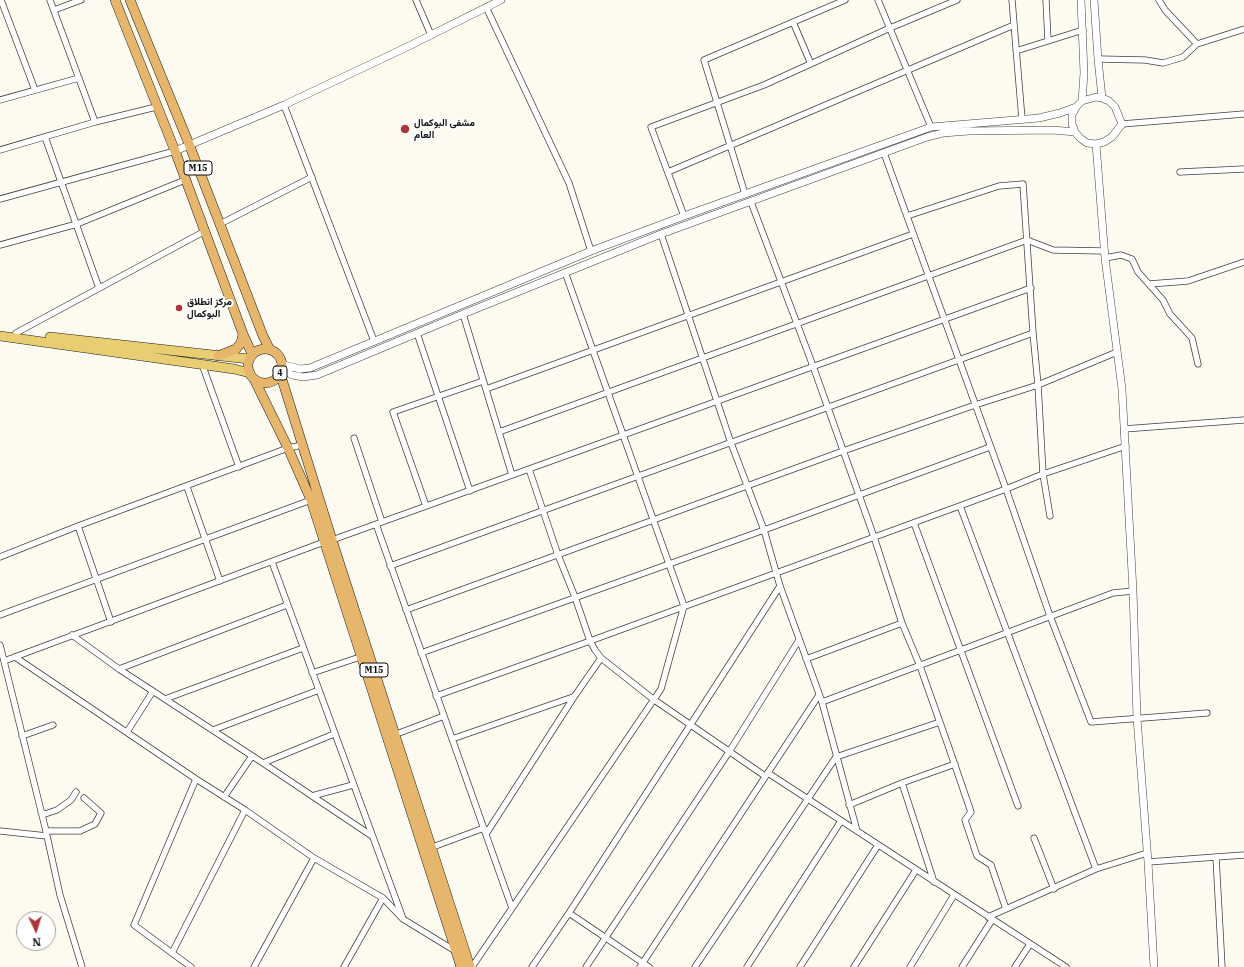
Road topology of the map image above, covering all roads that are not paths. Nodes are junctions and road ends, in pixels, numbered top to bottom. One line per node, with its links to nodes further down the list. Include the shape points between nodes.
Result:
1 (1, 0): 31 (street)
2 (50, 0): 17 (street)
3 (81, 0): 17 (street)
4 (115, 0): 38 (highway, M15)
5 (130, 0): 46 (highway, M15)
6 (416, 0): 23 (street)
7 (501, 0): 16 (street)
8 (845, 0): 18 (street)
9 (878, 0): 20 (street)
10 (957, 0): 20 (street)
11 (1012, 0): 19 (street)
12 (1046, 0): 24 (street)
13 (1081, 0): 22 (street)
14 (1094, 0): 27 (street)
15 (1159, 0): 25 (street, via 1165,10)
16 (486, 7): 23 (street); 70 (street, via 569,184)
17 (54, 10): 30 (street)
18 (793, 22): 28 (street); 35 (street, via 704,60)
19 (1014, 25): 26 (street); 29 (street)
20 (890, 28): 28 (street); 29 (street)
21 (1244, 29): 25 (street)
22 (1083, 30): 24 (street); 34 (street)
23 (431, 35): 36 (street)
24 (1048, 41): 26 (street)
25 (1198, 44): 27 (street, via 1183,57 1163,63)
26 (1016, 51): 40 (street)
27 (1098, 59): 32 (street)
28 (811, 64): 35 (street)
29 (908, 70): 43 (street); 48 (street)
30 (79, 78): 31 (street); 41 (street)
31 (35, 90): 33 (street)
32 (1102, 98): 34 (street); 42 (street, via 1115,107)
33 (0, 100)
34 (1082, 101): 37 (street)
35 (717, 103): 48 (street); 53 (street, via 651,127)
36 (284, 105): 46 (street); 55 (street)
37 (1076, 107): 40 (street, via 1038,118); 44 (street, via 1072,115)
38 (156, 108): 41 (street); 50 (highway, M15)
39 (1244, 114): 42 (street)
40 (1022, 119): 43 (street)
41 (96, 122): 45 (street)
42 (1122, 124): 47 (street, via 1112,137)
43 (931, 126): 58 (street)
44 (1075, 132): 47 (street, via 1084,140); 51 (street, via 969,131 927,137)
45 (45, 138): 49 (street); 57 (street)
46 (189, 144): 50 (street); 64 (highway, M15)
47 (1096, 144): 71 (street)
48 (730, 146): 53 (street); 58 (street)
49 (0, 150)
50 (175, 151): 56 (highway, M15); 57 (street)
51 (884, 153): 60 (street); 62 (street)
52 (1244, 169): 54 (street)
53 (668, 172): 61 (street)
54 (1180, 172)
55 (312, 177): 64 (street); 89 (street)
56 (185, 180): 63 (street); 65 (highway, M15)
57 (61, 182): 59 (street); 63 (street)
58 (745, 194): 61 (street)
59 (0, 199)
60 (751, 202): 66 (street); 75 (street)
61 (684, 216): 70 (street)
62 (907, 216): 67 (street); 68 (street, via 999,186 1023,184)
63 (77, 224): 69 (street); 77 (street)
64 (220, 224): 88 (highway, M15)
65 (204, 231): 77 (street); 87 (highway, M15)
66 (661, 234): 73 (street); 80 (street)
67 (913, 234): 74 (street); 75 (street)
68 (1027, 240): 71 (street, via 1053,250); 74 (street); 78 (street)
69 (0, 245)
70 (591, 251): 89 (street)
71 (1104, 255): 76 (street, via 1121,255 1132,259 1138,272); 92 (street)
72 (1244, 262): 76 (street, via 1188,281)
73 (565, 272): 79 (street); 91 (street)
74 (929, 276): 81 (street); 82 (street)
75 (782, 282): 80 (street); 82 (street)
76 (1149, 284): 99 (street, via 1164,300 1170,314 1192,338)
77 (99, 288): 84 (street)
78 (1030, 288): 81 (street); 86 (street)
79 (463, 314): 85 (street); 103 (street)
80 (688, 316): 91 (street); 96 (street)
81 (944, 319): 97 (street); 100 (street)
82 (797, 324): 96 (street); 100 (street)
83 (1, 333): 84 (main road); 95 (main road)
84 (16, 333): 95 (main road)
85 (417, 333): 101 (street, via 317,375 292,375); 107 (street)
86 (1033, 333): 97 (street); 104 (street)
87 (243, 334): 93 (highway, via 236,349); 94 (highway)
88 (263, 336): 90 (highway, 4)
89 (374, 341): 101 (street, via 310,368)
90 (270, 350): 94 (highway, via 260,350); 101 (highway, 4, via 277,355)
91 (593, 350): 105 (street); 106 (street)
92 (1117, 352): 104 (street); 112 (street)
93 (218, 356): 94 (main road); 95 (main road)
94 (251, 357): 102 (highway, via 248,370)
95 (192, 358): 98 (main road)
96 (703, 358): 106 (street); 108 (street)
97 (959, 360): 109 (street); 110 (street)
98 (202, 364): 102 (main road, via 234,369); 122 (street)
99 (1198, 364)
100 (813, 366): 108 (street); 110 (street)
101 (281, 368): 102 (highway, 4, via 275,379 269,382 261,382); 117 (highway, M15)
102 (252, 376): 120 (highway, M15)
103 (483, 381): 105 (street); 107 (street)
104 (1038, 385): 109 (street); 124 (street)
105 (486, 389): 113 (street)
106 (608, 392): 113 (street); 114 (street)
107 (439, 396): 130 (street); 133 (street, via 393,412)
108 (717, 401): 114 (street); 116 (street)
109 (975, 405): 119 (street); 121 (street)
110 (827, 408): 116 (street); 121 (street)
111 (1244, 420): 112 (street)
112 (1124, 429): 118 (street)
113 (499, 432): 125 (street)
114 (623, 435): 123 (street); 126 (street)
115 (354, 438): 138 (street)
116 (731, 443): 126 (street); 128 (street)
117 (302, 445): 120 (street); 145 (highway, M15)
118 (1126, 446): 124 (street); 155 (street)
119 (990, 447): 129 (street); 131 (street)
120 (288, 448): 122 (street); 132 (highway, M15)
121 (843, 451): 128 (street); 131 (street)
122 (239, 467): 127 (street)
123 (529, 469): 125 (street); 135 (street)
124 (1043, 474): 129 (street); 136 (street)
125 (512, 475): 130 (street)
126 (638, 477): 135 (street); 137 (street)
127 (187, 486): 141 (street); 144 (street)
128 (748, 486): 137 (street); 142 (street)
129 (1006, 489): 134 (street); 161 (street)
130 (470, 490): 133 (street)
131 (859, 495): 142 (street); 143 (street)
132 (311, 500): 144 (street); 145 (highway, M15)
133 (426, 506): 138 (street)
134 (960, 506): 139 (street); 164 (street)
135 (543, 511): 146 (street); 150 (street)
136 (1050, 516)
137 (653, 520): 146 (street); 149 (street)
138 (382, 522): 140 (street)
139 (914, 523): 143 (street); 170 (street)
140 (376, 524): 145 (street); 150 (street)
141 (78, 526): 147 (street); 152 (street)
142 (764, 530): 149 (street); 151 (street)
143 (874, 537): 151 (street); 163 (street)
144 (205, 539): 152 (street); 153 (street)
145 (328, 541): 148 (street); 172 (highway, M15)
146 (558, 554): 156 (street); 159 (street)
147 (0, 556)
148 (272, 562): 153 (street); 157 (street)
149 (669, 564): 156 (street); 158 (street)
150 (390, 566): 159 (street)
151 (776, 573): 154 (street); 158 (street)
152 (97, 579): 160 (street); 162 (street)
153 (220, 581): 162 (street)
154 (780, 586): 166 (street); 193 (street)
155 (1133, 591): 161 (street, via 1113,594); 190 (street)
156 (575, 597): 167 (street); 171 (street)
157 (287, 605): 169 (street); 178 (street)
158 (684, 606): 167 (street); 186 (street, via 661,689)
159 (406, 610): 171 (street)
160 (0, 615)
161 (1050, 616): 164 (street); 190 (street, via 1091,722)
162 (111, 622): 165 (street)
163 (902, 623): 175 (street); 177 (street)
164 (1007, 632): 170 (street); 233 (street)
165 (72, 636): 173 (street); 178 (street)
166 (799, 640): 175 (street); 200 (street)
167 (590, 641): 174 (street); 183 (street)
168 (0, 645): 176 (street)
169 (303, 648): 179 (street); 185 (street)
170 (960, 650): 177 (street); 215 (street)
171 (421, 652): 183 (street)
172 (365, 656): 179 (street); 198 (highway, M15)
173 (15, 657): 176 (street); 195 (street)
174 (601, 658): 184 (street); 186 (street)
175 (806, 659): 182 (street)
176 (4, 662): 197 (street)
177 (920, 666): 187 (street); 191 (street)
178 (119, 669): 181 (street)
179 (312, 673): 180 (street)
180 (319, 690): 194 (street); 196 (street)
181 (153, 691): 185 (street); 195 (street)
182 (819, 695): 187 (street); 205 (street)
183 (436, 696): 189 (street)
184 (574, 697): 199 (street); 223 (street)
185 (165, 699): 194 (street)
186 (654, 699): 193 (street); 239 (street)
187 (822, 702): 202 (street)
188 (1207, 713): 190 (street)
189 (444, 716): 198 (street); 199 (street)
190 (1137, 718): 228 (street)
191 (940, 722): 202 (street); 204 (street)
192 (53, 724): 197 (street)
193 (690, 725): 200 (street); 241 (street)
194 (213, 730): 201 (street)
195 (127, 732): 206 (street)
196 (334, 734): 203 (street); 208 (street)
197 (22, 736): 217 (street)
198 (391, 736): 227 (highway, M15)
199 (452, 739): 219 (street)
200 (729, 752): 205 (street); 244 (street)
201 (252, 756): 203 (street); 211 (street)
202 (836, 757): 213 (street); 214 (street)
203 (263, 763): 210 (street)
204 (955, 764): 207 (street); 240 (street, via 971,812 965,820 977,856 991,865)
205 (766, 775): 213 (street); 248 (street)
206 (196, 779): 211 (street); 247 (street, via 134,925)
207 (902, 783): 214 (street); 235 (street)
208 (353, 785): 210 (street); 224 (street)
209 (76, 792): 217 (street, via 71,800 57,810 45,814)
210 (312, 796): 224 (street)
211 (224, 797): 216 (street)
212 (84, 798): 222 (street, via 101,813 95,824 80,831)
213 (808, 799): 218 (street); 258 (street)
214 (849, 805): 221 (street)
215 (1018, 806)
216 (245, 810): 231 (street); 247 (street)
217 (41, 812): 222 (street)
218 (841, 821): 221 (street); 259 (street)
219 (484, 828): 223 (street); 227 (street)
220 (0, 831): 222 (street)
221 (857, 831): 226 (street)
222 (46, 833): 249 (street, via 60,895)
223 (486, 834): 239 (street)
224 (372, 836): 242 (street)
225 (1034, 838): 236 (street)
226 (878, 845): 234 (street); 260 (street)
227 (427, 849): 246 (highway, M15)
228 (1147, 853): 232 (street); 233 (street)
229 (1244, 855): 230 (street)
230 (1216, 857): 232 (street); 267 (street)
231 (314, 858): 238 (street); 251 (street)
232 (1148, 862): 266 (street)
233 (1096, 869): 236 (street)
234 (916, 870): 235 (street); 261 (street)
235 (934, 882): 237 (street)
236 (1054, 889): 240 (street)
237 (954, 895): 243 (street); 262 (street)
238 (383, 898): 242 (street); 252 (street)
239 (512, 908): 254 (street)
240 (1006, 909): 243 (street)
241 (569, 913): 244 (street); 255 (street)
242 (403, 919): 246 (street)
243 (990, 919): 245 (street); 263 (street)
244 (606, 937): 248 (street); 256 (street)
245 (1030, 944): 264 (street); 265 (street)
246 (460, 951): 253 (highway, M15); 254 (highway, M15)
247 (172, 953): 250 (street)
248 (641, 965): 257 (street)
249 (82, 967)
250 (191, 967)
251 (254, 967)
252 (344, 967)
253 (461, 967)
254 (471, 967)
255 (532, 967)
256 (586, 967)
257 (649, 967)
258 (695, 967)
259 (747, 967)
260 (800, 967)
261 (854, 967)
262 (910, 967)
263 (962, 967)
264 (1015, 967)
265 (1066, 967)
266 (1154, 967)
267 (1222, 967)

